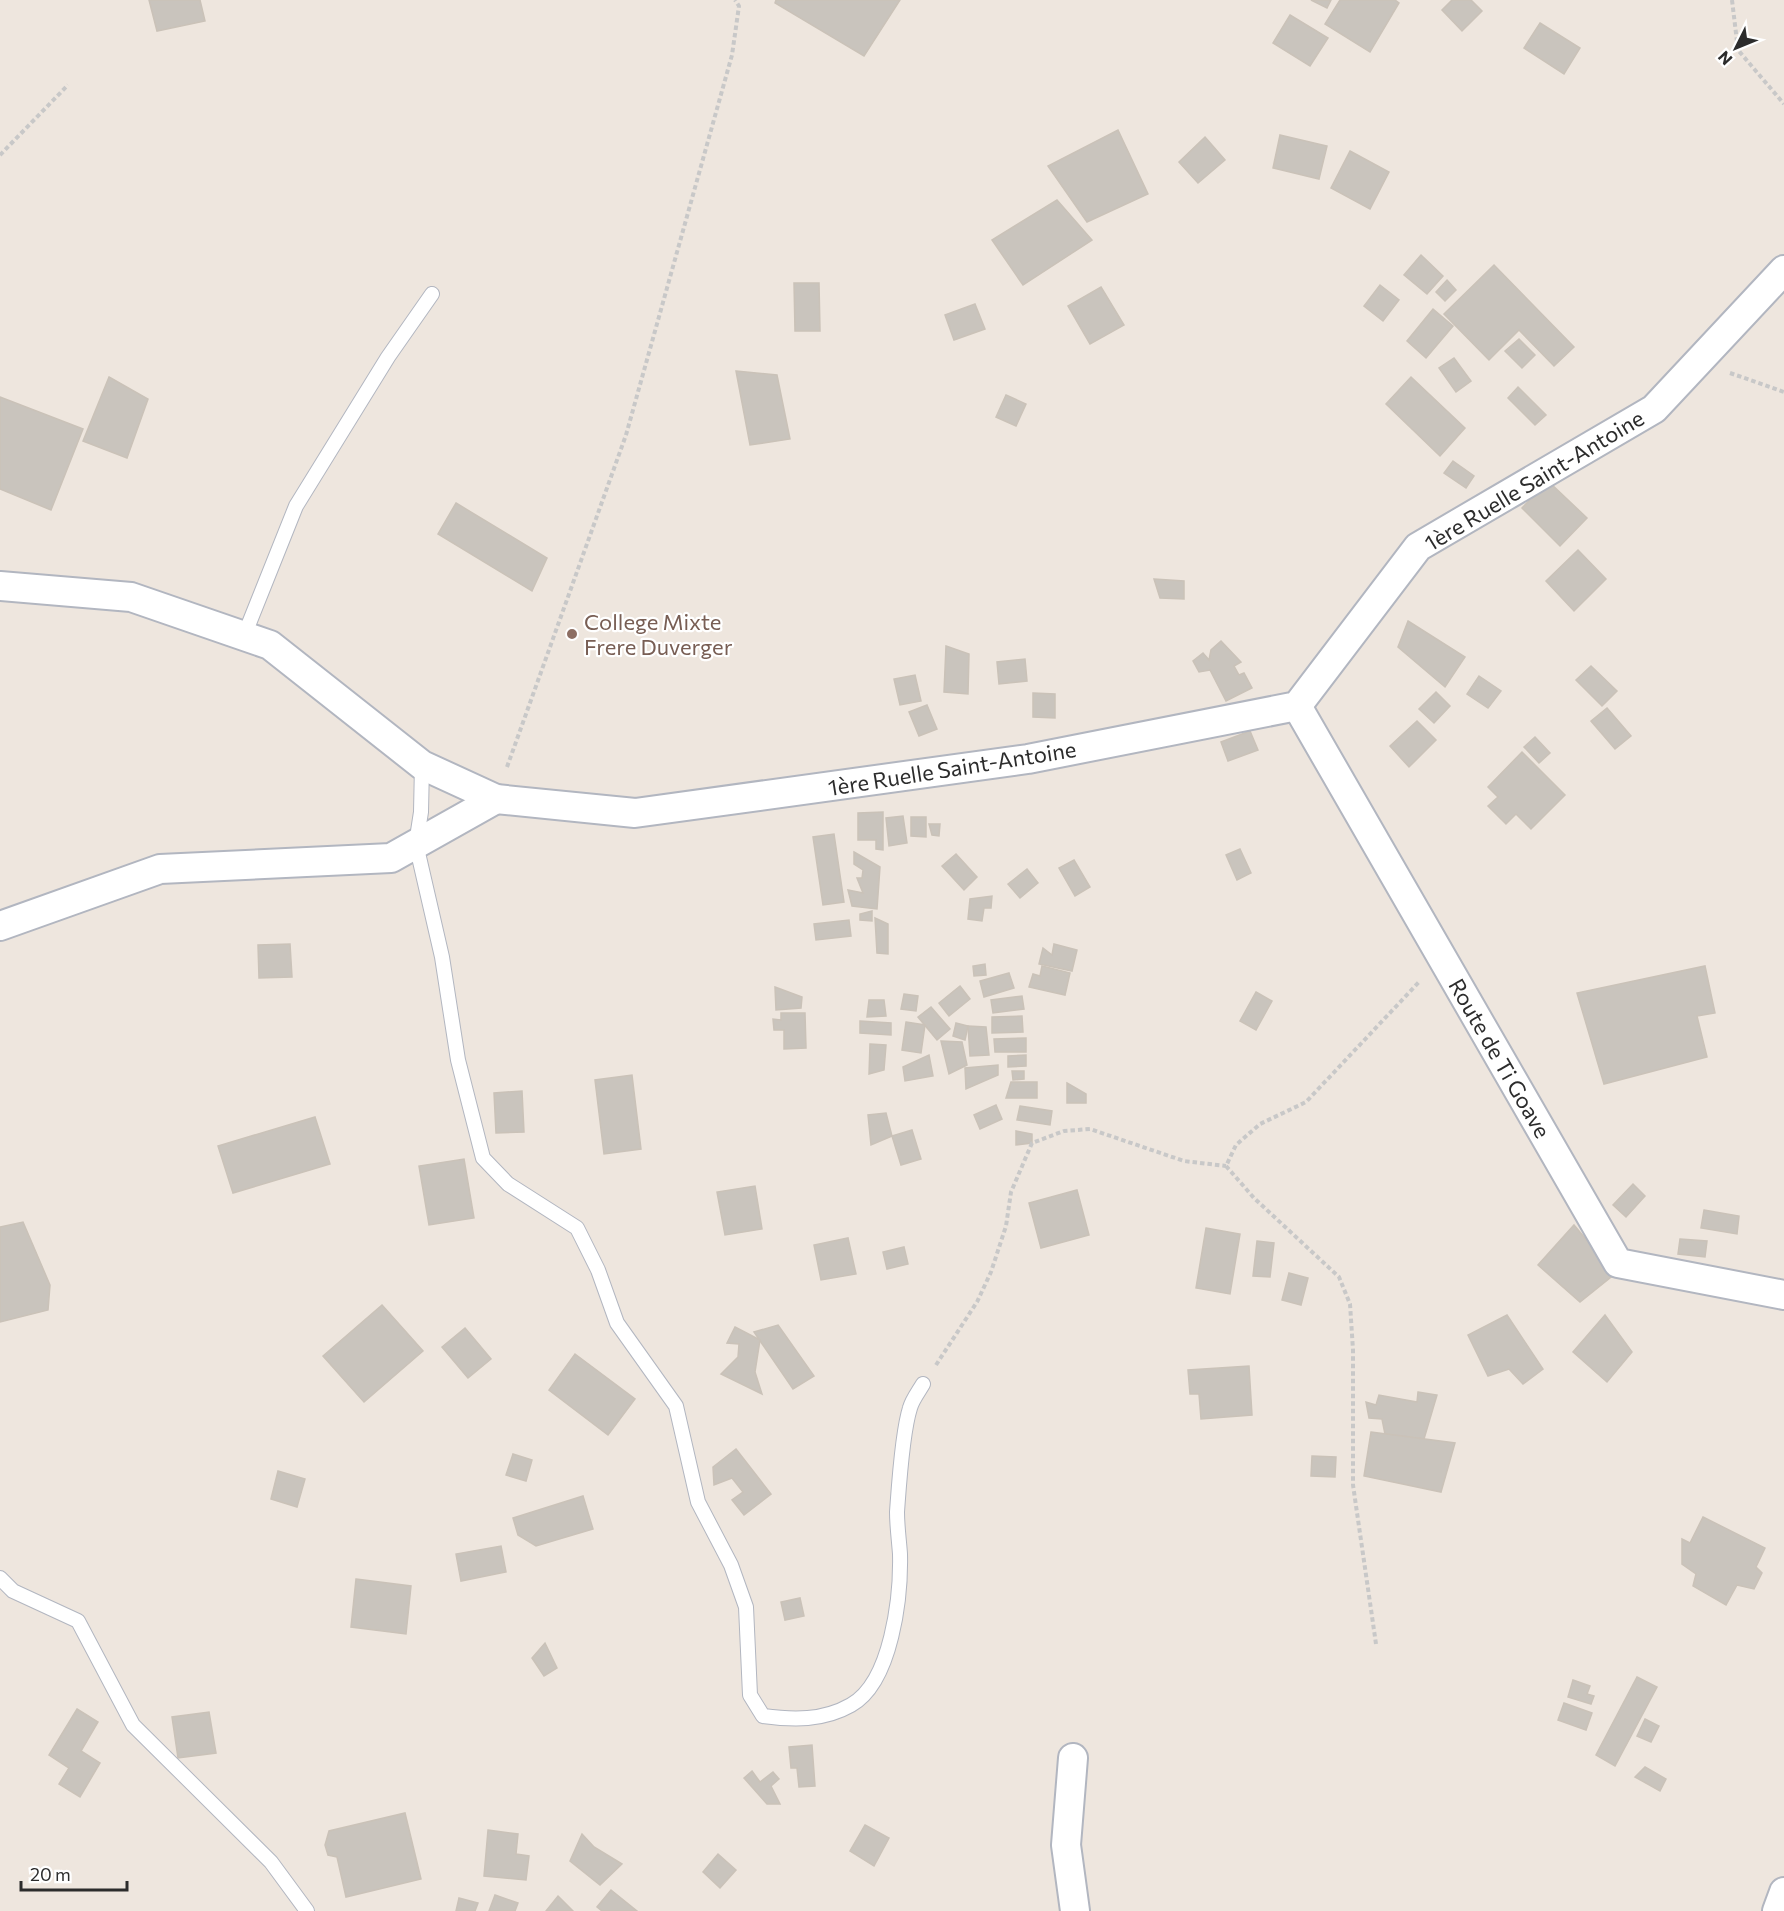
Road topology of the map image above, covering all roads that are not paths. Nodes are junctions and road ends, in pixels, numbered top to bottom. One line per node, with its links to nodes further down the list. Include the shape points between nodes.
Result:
1 (1784, 270): 5 (street, 1ère Ruelle Saint-Antoine, via 1654,409 1418,547)
2 (432, 294): 4 (lane, via 388,357 296,506)
3 (0, 586): 4 (street, 1ère Ruelle Saint-Antoine, via 131,597)
4 (244, 636): 6 (street, 1ère Ruelle Saint-Antoine, via 270,645)
5 (1297, 706): 7 (street, 1ère Ruelle Saint-Antoine, via 1028,759 635,813); 10 (street, Route de Ti Goave, via 1618,1263)
6 (422, 765): 7 (street, 1ère Ruelle Saint-Antoine); 8 (lane)
7 (496, 799): 8 (street)
8 (416, 844): 9 (street, via 391,858 160,869); 11 (lane, via 442,957 458,1060 483,1158 508,1184 577,1228 598,1270 617,1323 676,1406 698,1502 731,1565 746,1607 750,1695 763,1716 797,1720 829,1715 853,1704 872,1686 886,1655 896,1613 901,1474 910,1407)
9 (0, 926)
10 (1784, 1295)
11 (923, 1384)
12 (0, 1578): 15 (lane, via 13,1591 78,1621 133,1725 271,1862)
13 (1073, 1758): 16 (street, via 1066,1845)
14 (1784, 1892): 17 (street)
15 (306, 1911)
16 (1075, 1911)
17 (1778, 1911)

